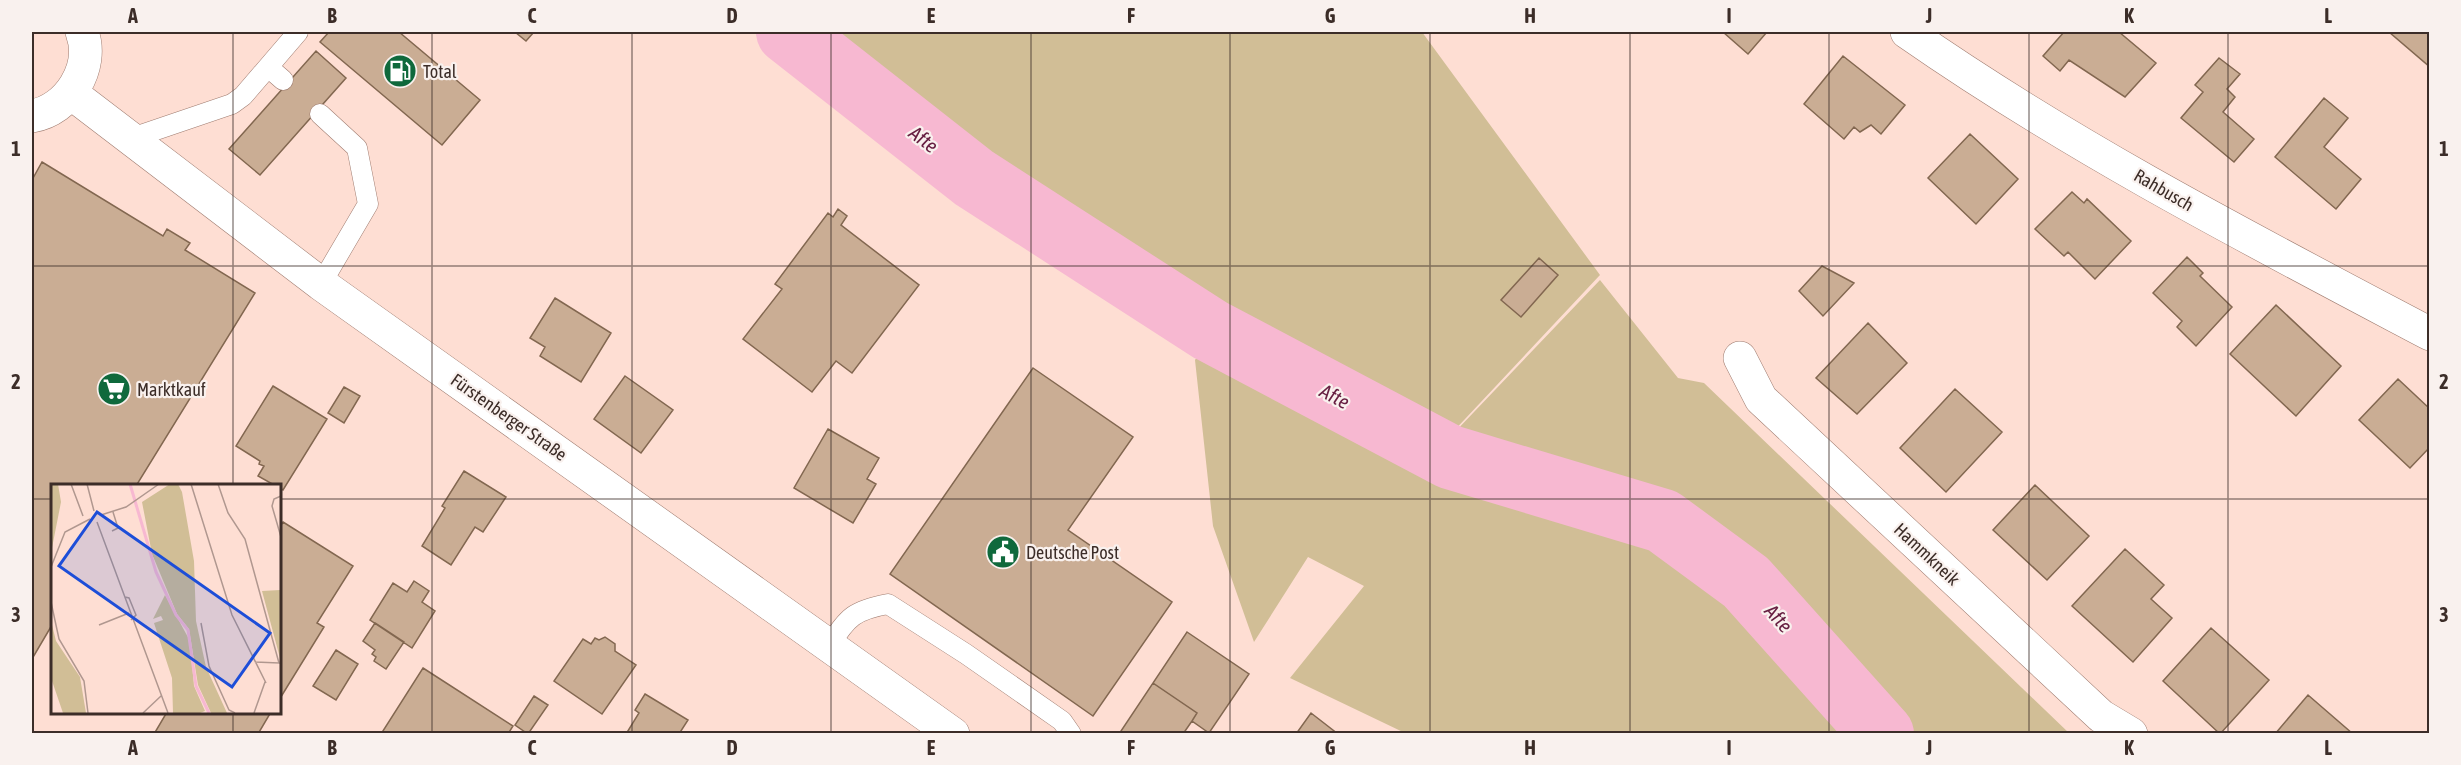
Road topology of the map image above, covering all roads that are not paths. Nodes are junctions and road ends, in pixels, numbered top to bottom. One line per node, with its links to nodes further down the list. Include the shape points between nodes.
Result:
1 (82, 32): 6 (main road, via 85,55 81,75)
2 (298, 32): 4 (lane)
3 (1907, 32): 11 (main road, Rahbusch, via 1976,80 2228,228)
4 (268, 67): 5 (lane); 9 (lane, via 232,104)
5 (283, 80)
6 (71, 93): 8 (main road, via 57,106); 9 (main road, Fürstenberger Straße)
7 (320, 114): 10 (lane, via 357,148 368,204)
8 (32, 116)
9 (132, 138): 10 (main road, Fürstenberger Straße)
10 (321, 284): 13 (main road, Fürstenberger Straße)
11 (2430, 334)
12 (1740, 358): 16 (main road, Hammkneik, via 1761,399 2101,716)
13 (830, 645): 14 (main road, Fürstenberger Straße); 15 (lane, via 843,623 866,608 888,604 1062,721)
14 (953, 734)
15 (1071, 734)
16 (2131, 734)

